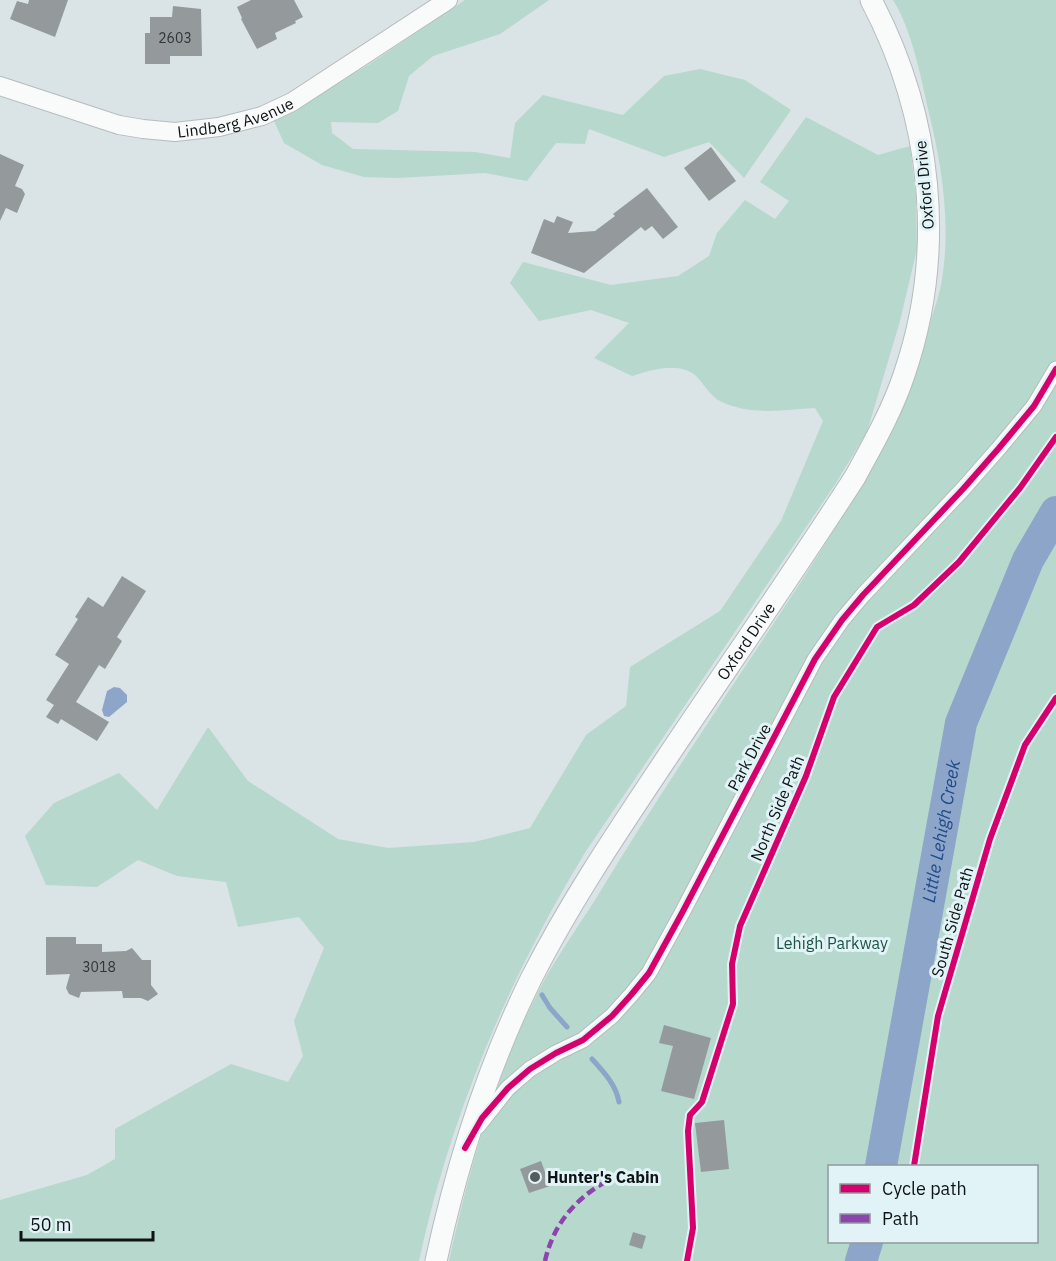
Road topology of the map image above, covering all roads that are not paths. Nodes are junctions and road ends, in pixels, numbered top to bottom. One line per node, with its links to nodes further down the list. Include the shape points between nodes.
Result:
1 (448, 0): 3 (street, Lindberg Avenue, via 292,102 262,116 219,127 175,132 119,125)
2 (872, 0): 5 (main road, Oxford Drive, via 904,72 925,162 929,206 925,290 904,376 855,477 572,904 516,1011)
3 (0, 86)
4 (1056, 369): 5 (street, Park Drive, via 1034,405 999,448 837,627 682,913 637,988 583,1040 530,1069 508,1088 482,1118)
5 (465, 1148): 6 (main road, Oxford Drive)
6 (436, 1261)

